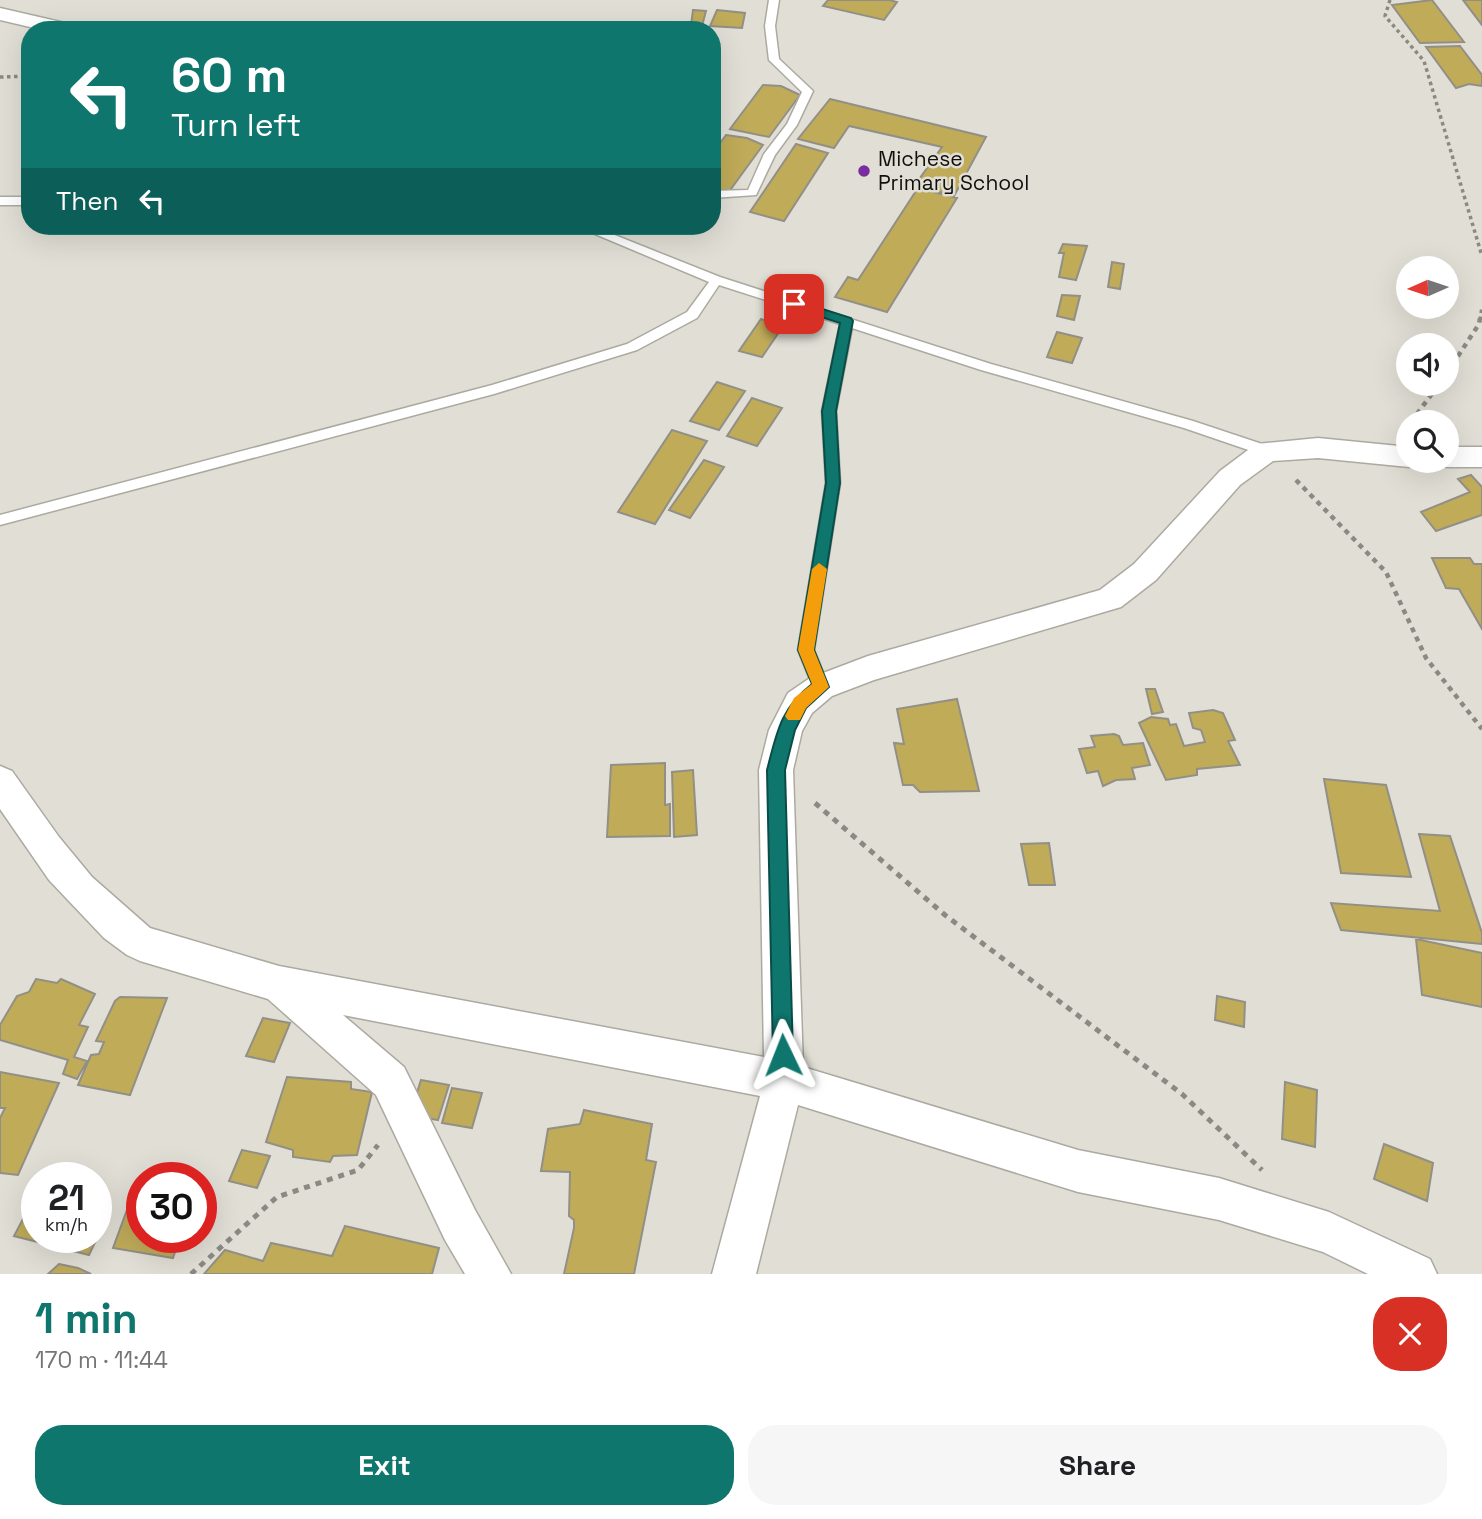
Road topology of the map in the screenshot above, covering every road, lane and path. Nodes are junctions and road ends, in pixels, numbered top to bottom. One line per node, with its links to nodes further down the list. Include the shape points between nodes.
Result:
1 (774, 0): 7 (lane, via 770,26 774,60 808,91 752,193)
2 (1390, 0): 11 (path, via 1385,16 1424,61)
3 (0, 13): 4 (street)
4 (33, 21)
5 (0, 76): 6 (path)
6 (21, 76)
7 (721, 195)
8 (0, 201): 9 (lane)
9 (21, 201)
10 (604, 235): 12 (lane)
11 (1482, 256)
12 (716, 280): 14 (lane); 20 (lane, via 692,315 620,351 494,389)
13 (1482, 307): 15 (path, via 1479,324)
14 (847, 321): 16 (lane); 21 (lane, via 829,411 833,483 806,650)
15 (1459, 355)
16 (1266, 451): 17 (street, via 1318,447); 21 (street, via 1230,478 1145,572 1110,599 868,669); 22 (path, via 1386,572 1426,658)
17 (1396, 457)
18 (1459, 457): 19 (street)
19 (1482, 457)
20 (0, 520)
21 (821, 687): 23 (street, via 800,703 786,730)
22 (1482, 729)
23 (776, 770): 26 (street); 28 (path, via 945,915 1182,1094)
24 (0, 781): 25 (street, via 73,885 122,930 140,943)
25 (279, 984): 26 (street); 30 (street, via 390,1081)
26 (784, 1081): 31 (street); 32 (street, via 1078,1171 1219,1199 1329,1233)
27 (381, 1141): 29 (path, via 358,1170 277,1196)
28 (1270, 1177)
29 (191, 1274)
30 (489, 1274)
31 (734, 1274)
32 (1415, 1274)

